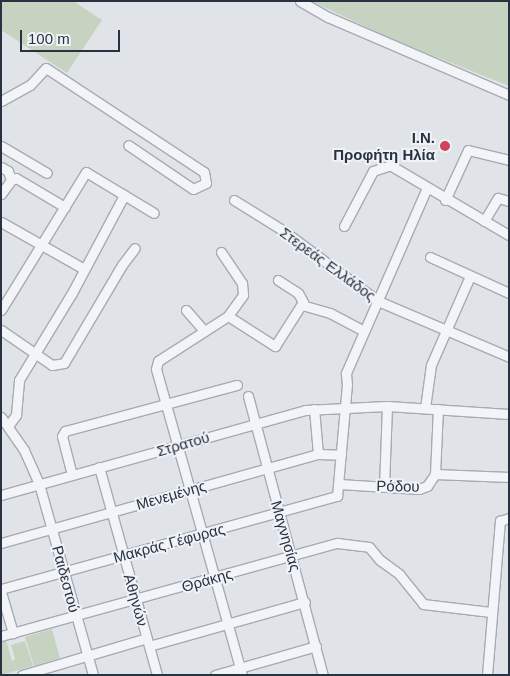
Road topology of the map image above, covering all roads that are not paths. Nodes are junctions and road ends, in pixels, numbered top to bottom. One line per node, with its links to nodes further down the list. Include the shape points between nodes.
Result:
1 (300, 1): 2 (street, via 336,21)
2 (509, 95)
3 (2, 98): 4 (street, via 30,85 46,68 204,172 206,183 193,189)
4 (128, 145)
5 (1, 146): 8 (street)
6 (509, 160): 14 (street, via 468,150)
7 (1, 167): 9 (street, via 8,171)
8 (47, 173)
9 (10, 180): 11 (street); 16 (street, via 16,178)
10 (427, 188): 14 (street); 20 (street, via 397,168 378,167); 30 (street)
11 (1, 194)
12 (124, 195): 16 (street, via 86,172); 17 (street); 26 (street)
13 (234, 200): 30 (street, Στερεάς Ελλάδος, via 284,231)
14 (445, 200): 18 (street)
15 (509, 201): 18 (street, via 498,198)
16 (65, 207): 22 (street)
17 (154, 213)
18 (484, 221): 21 (street)
19 (1, 222): 22 (street)
20 (344, 226)
21 (509, 235)
22 (40, 247): 26 (street); 32 (street)
23 (136, 248): 39 (street, via 122,265 64,363 52,365)
24 (221, 252): 34 (street, via 244,288 243,295)
25 (430, 257): 27 (street)
26 (84, 269): 39 (street)
27 (470, 276): 29 (street); 35 (street)
28 (278, 280): 31 (street, via 298,293)
29 (509, 293)
30 (378, 301): 35 (street, Στερεάς Ελλάδος); 38 (street)
31 (302, 305): 34 (street, via 275,346); 38 (street, via 330,313)
32 (1, 310)
33 (186, 310): 37 (street)
34 (228, 316): 37 (street)
35 (447, 329): 40 (street, Στερεάς Ελλάδος); 46 (street, via 431,365)
36 (1, 330): 39 (street)
37 (204, 331): 43 (street, via 157,363)
38 (364, 331): 45 (street, via 346,373)
39 (35, 355): 52 (street, via 19,380 16,415)
40 (509, 357)
41 (237, 385): 43 (street)
42 (248, 396): 51 (street, Μαγνησίας)
43 (166, 404): 53 (street); 59 (street, via 62,432)
44 (388, 406): 45 (street, Στρατού); 46 (street, Στρατού); 63 (street)
45 (345, 407): 47 (street, Στρατού); 55 (street)
46 (425, 408): 48 (street, Στρατού)
47 (314, 409): 51 (street, Στρατού); 54 (street)
48 (438, 409): 49 (street, Στρατού); 58 (street)
49 (509, 414)
50 (1, 417): 52 (street, Ραιδεστού)
51 (255, 423): 53 (street, Στρατού); 57 (street, Μαγνησίας)
52 (8, 426): 61 (street, Ραιδεστού)
53 (177, 445): 56 (street, Στρατού); 64 (street)
54 (318, 454): 55 (street, Μενεμένης); 57 (street, Μενεμένης)
55 (341, 455): 62 (street)
56 (99, 467): 59 (street, Στρατού); 66 (street, Αθηνών)
57 (267, 468): 64 (street, Μενεμένης); 67 (street, Μαγνησίας)
58 (435, 474): 60 (street, Ρόδου); 63 (street, Ρόδου, via 423,488)
59 (72, 475): 61 (street, Στρατού)
60 (509, 477)
61 (39, 484): 65 (street, Στρατού); 69 (street, Ραιδεστού)
62 (339, 484): 63 (street, Ρόδου); 67 (street, Μακράς Γέφυρας, via 337,496)
63 (384, 486)
64 (190, 490): 66 (street, Μενεμένης); 70 (street)
65 (1, 495)
66 (111, 512): 69 (street, Μενεμένης); 72 (street, Αθηνών)
67 (279, 513): 70 (street, Μακράς Γέφυρας); 73 (street, Μαγνησίας)
68 (509, 518): 79 (street, via 500,521)
69 (52, 528): 71 (street, Μενεμένης); 74 (street, Ραιδεστού)
70 (202, 535): 72 (street, Μακράς Γέφυρας); 75 (street)
71 (1, 543)
72 (124, 555): 74 (street, Μακράς Γέφυρας); 77 (street, Αθηνών)
73 (291, 556): 75 (street, Θράκης); 78 (street, Μαγνησίας); 79 (street, Θράκης, via 338,543 369,547 399,574 423,604)
74 (64, 571): 76 (street, Μακράς Γέφυρας); 80 (street, Ραιδεστού)
75 (214, 578): 77 (street, Θράκης); 81 (street)
76 (1, 590): 82 (street)
77 (136, 600): 80 (street, Θράκης); 84 (street, Αθηνών)
78 (305, 602): 81 (street); 85 (street, Μαγνησίας)
79 (491, 612): 93 (street)
80 (76, 616): 82 (street, Θράκης); 86 (street, Ραιδεστού)
81 (227, 624): 84 (street); 87 (street)
82 (13, 633): 83 (street, Θράκης)
83 (1, 636)
84 (148, 642): 86 (street); 90 (street, Αθηνών)
85 (316, 646): 87 (street); 92 (street, Μαγνησίας)
86 (88, 656): 88 (street); 89 (street, Ραιδεστού)
87 (241, 671): 91 (street)
88 (24, 674)
89 (93, 675)
90 (157, 675)
91 (215, 675)
92 (323, 675)
93 (487, 675)

